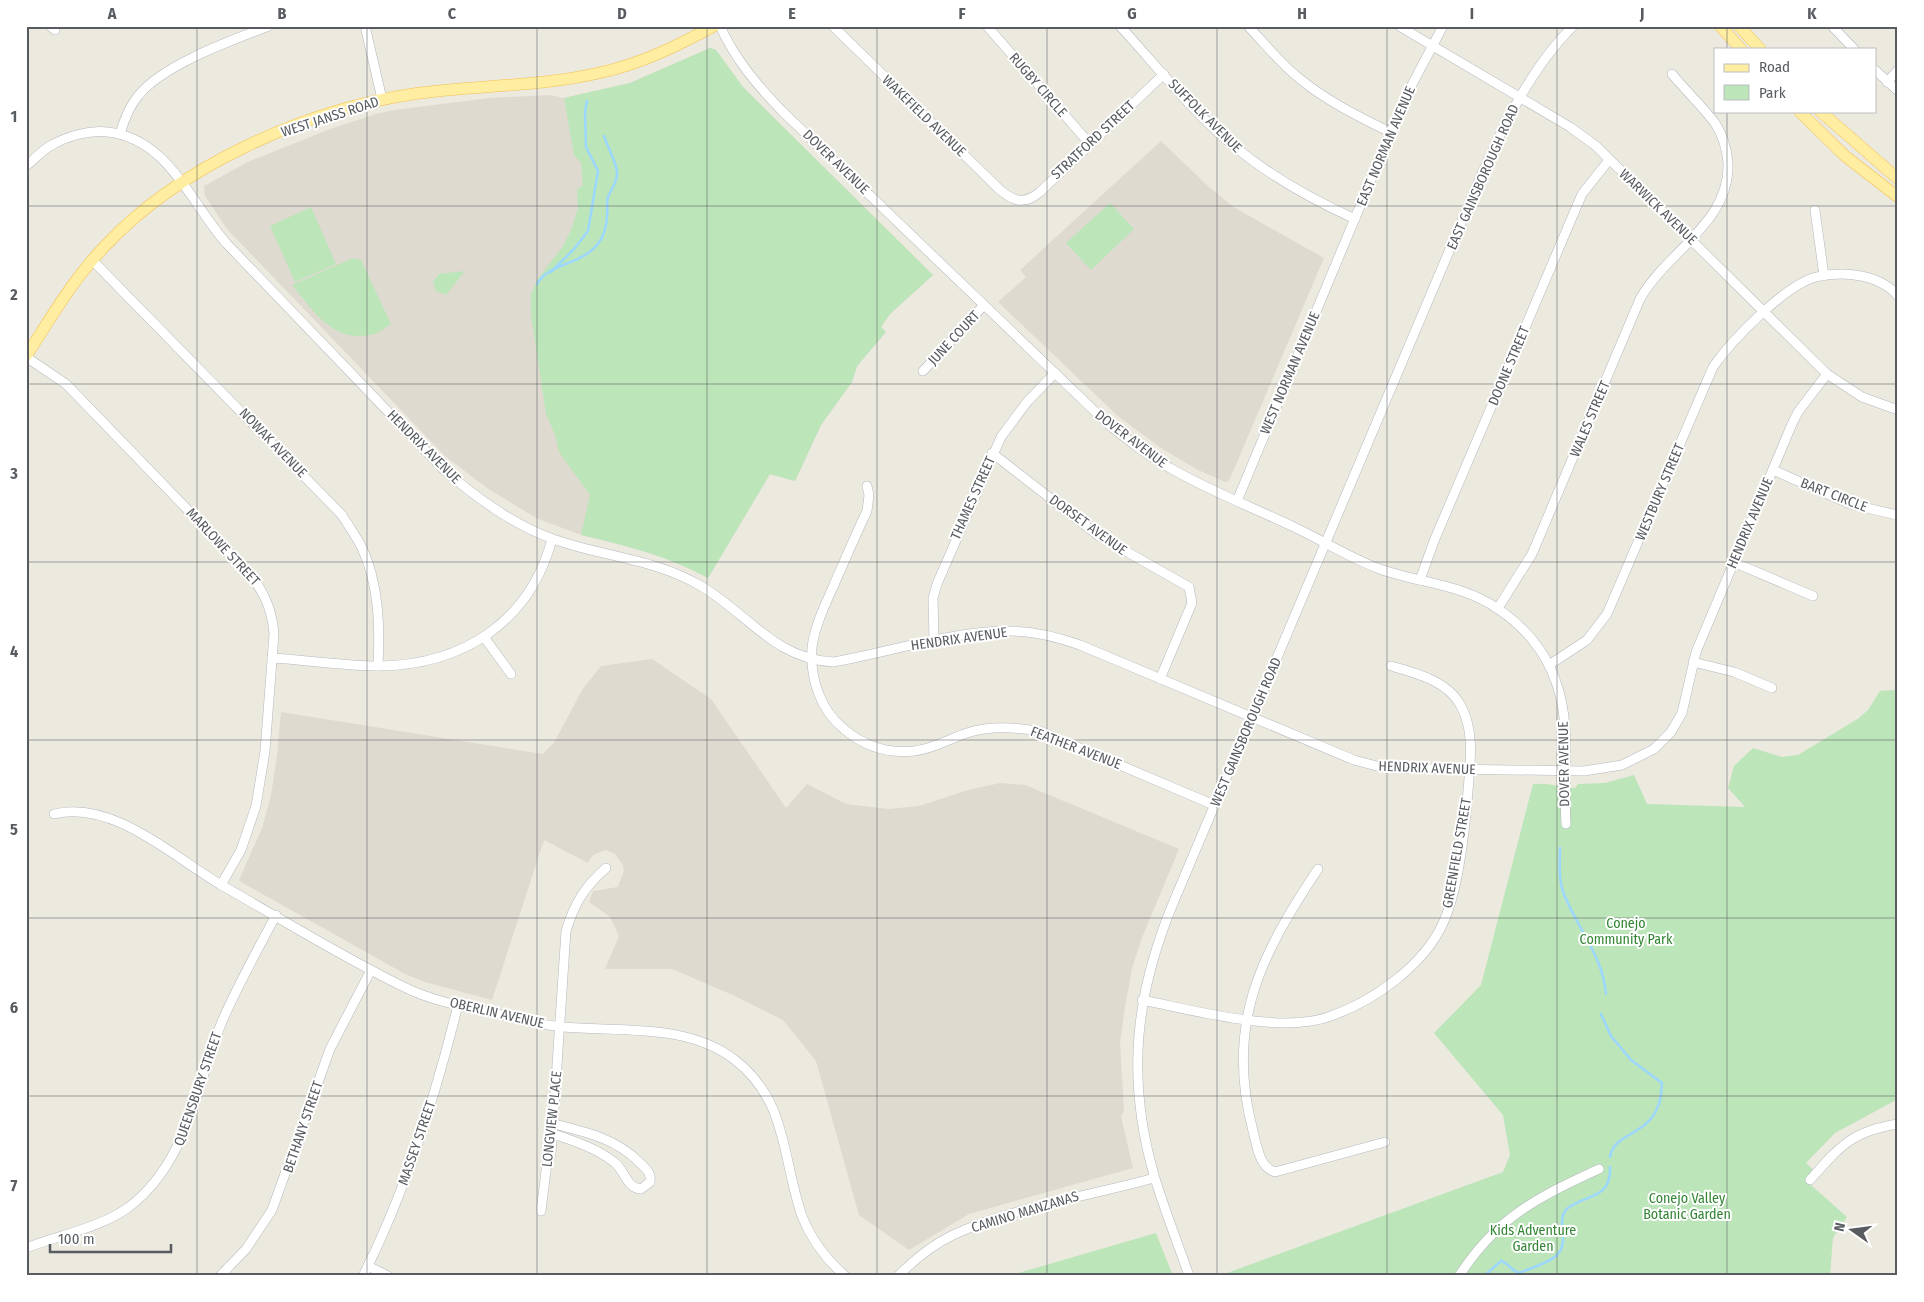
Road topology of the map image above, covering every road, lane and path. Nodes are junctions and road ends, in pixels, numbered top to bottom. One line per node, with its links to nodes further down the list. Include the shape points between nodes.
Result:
1 (269, 26): 30 (street, via 222,45 161,76 138,95)
2 (365, 26): 26 (street)
3 (714, 26): 26 (main road, WEST JANSS ROAD, via 648,58 605,72 556,81 451,89)
4 (720, 26): 45 (street, DOVER AVENUE, via 737,60 756,84)
5 (833, 26): 37 (street, WAKEFIELD AVENUE, via 999,189)
6 (987, 26): 31 (street, RUGBY CIRCLE)
7 (1120, 26): 21 (street, SUFFOLK AVENUE)
8 (1248, 26): 29 (street, via 1313,89 1338,106)
9 (1399, 26): 15 (street, WARWICK AVENUE)
10 (1444, 26): 15 (street, EAST NORMAN AVENUE)
11 (1573, 26): 25 (street, EAST GAINSBOROUGH ROAD, via 1551,50)
12 (1720, 26): 16 (main road)
13 (1740, 26): 17 (main road)
14 (1832, 26): 18 (street)
15 (1431, 47): 25 (street, WARWICK AVENUE); 29 (street, EAST NORMAN AVENUE)
16 (1740, 48)
17 (1759, 48)
18 (1853, 48)
19 (1898, 70): 23 (street)
20 (1876, 71): 23 (street)
21 (1164, 74): 31 (street, STRATFORD STREET); 39 (street, SUFFOLK AVENUE, via 1239,150 1285,184)
22 (1672, 74): 40 (street, WALES STREET, via 1715,124 1728,158 1724,195 1718,208)
23 (1887, 82): 24 (street)
24 (1898, 91)
25 (1519, 97): 32 (street, WARWICK AVENUE, via 1570,127); 46 (street, EAST GAINSBOROUGH ROAD, via 1483,171)
26 (382, 99): 35 (main road, WEST JANSS ROAD, via 268,137)
27 (1800, 112): 36 (main road, via 1845,156)
28 (1821, 112): 34 (main road)
29 (1390, 132): 39 (street, EAST NORMAN AVENUE)
30 (120, 134): 33 (street, HENDRIX AVENUE, via 79,134 50,146); 35 (street, HENDRIX AVENUE, via 152,149)
31 (1089, 143): 37 (street, STRATFORD STREET, via 1040,192 1031,199)
32 (1610, 160): 40 (street, WARWICK AVENUE); 61 (street, DOONE STREET, via 1582,194)
33 (26, 166)
34 (1898, 179)
35 (182, 183): 42 (main road, WEST JANSS ROAD, via 128,224); 58 (street, HENDRIX AVENUE, via 211,226 444,470 486,504)
36 (1898, 197)
37 (1019, 201)
38 (1815, 210): 43 (street)
39 (1355, 219): 41 (street, EAST NORMAN AVENUE)
40 (1691, 238): 47 (street, WARWICK AVENUE); 63 (street, WALES STREET, via 1657,273 1640,299 1537,545)
41 (1343, 246): 56 (street, WEST NORMAN AVENUE)
42 (92, 260): 48 (main road, WEST JANSS ROAD, via 60,301); 70 (street, NOWAK AVENUE, via 342,515 362,548 374,586 380,634)
43 (1824, 276): 44 (street, WESTBURY STREET, via 1843,273 1875,280); 47 (street, WESTBURY STREET, via 1796,286)
44 (1898, 296)
45 (984, 304): 49 (street, JUNE COURT); 50 (street, DOVER AVENUE)
46 (1425, 311): 59 (street, WEST GAINSBOROUGH ROAD)
47 (1764, 312): 51 (street, WARWICK AVENUE); 69 (street, WESTBURY STREET, via 1713,367 1607,614 1587,640)
48 (26, 357): 66 (street, MARLOWE STREET, via 66,384 258,582 272,617)
49 (923, 371)
50 (1055, 373): 53 (street, THAMES STREET, via 1011,421); 56 (street, DOVER AVENUE, via 1108,424 1146,453 1199,484)
51 (1827, 374): 52 (street, WARWICK AVENUE, via 1862,397); 54 (street, HENDRIX AVENUE, via 1798,412)
52 (1898, 410)
53 (992, 454): 65 (street, THAMES STREET, via 937,584 933,598); 73 (street, DORSET AVENUE, via 1099,536 1189,587 1192,602)
54 (1773, 470): 57 (street, BART CIRCLE, via 1850,504); 60 (street, HENDRIX AVENUE)
55 (867, 486): 67 (street, FEATHER AVENUE, via 867,511 823,611 812,646)
56 (1237, 500): 59 (street, DOVER AVENUE)
57 (1898, 515)
58 (552, 539): 64 (street, via 536,583 512,613); 67 (street, HENDRIX AVENUE, via 644,561 678,574 718,597 772,641)
59 (1326, 544): 61 (street, DOVER AVENUE, via 1374,566); 75 (street, WEST GAINSBOROUGH ROAD)
60 (1733, 562): 62 (street); 68 (street, HENDRIX AVENUE)
61 (1420, 580): 63 (street, DOVER AVENUE, via 1462,591)
62 (1813, 596)
63 (1498, 608): 69 (street, DOVER AVENUE, via 1534,642)
64 (484, 637): 70 (street, via 462,650 436,659); 72 (street)
65 (934, 641): 67 (street, HENDRIX AVENUE, via 833,662); 73 (street, HENDRIX AVENUE, via 988,632 1031,633 1071,642)
66 (272, 658): 70 (street); 83 (street, MARLOWE STREET, via 265,751 256,806 241,850)
67 (812, 661): 78 (street, FEATHER AVENUE, via 816,686 831,716 855,738 873,747 890,752 926,750 969,732 1019,727 1064,740)
68 (1693, 662): 74 (street, via 1734,672); 77 (street, HENDRIX AVENUE, via 1682,713 1671,732 1654,749 1606,769)
69 (1549, 665): 77 (street, DOVER AVENUE, via 1557,683 1564,722)
70 (378, 666)
71 (1391, 666): 76 (street, GREENFIELD STREET, via 1436,682 1461,705 1470,741)
72 (511, 674)
73 (1160, 679): 75 (street, HENDRIX AVENUE)
74 (1772, 688)
75 (1252, 718): 76 (street, HENDRIX AVENUE, via 1368,765 1398,769); 78 (street, WEST GAINSBOROUGH ROAD)
76 (1470, 770): 77 (street, HENDRIX AVENUE); 88 (street, GREENFIELD STREET, via 1467,811 1450,907 1426,949 1380,993 1327,1018 1280,1023)
77 (1565, 771): 80 (street, DOVER AVENUE)
78 (1214, 805): 86 (street, WEST GAINSBOROUGH ROAD, via 1161,931)
79 (54, 814): 83 (street, OBERLIN AVENUE, via 70,810 91,813 124,825)
80 (1566, 824)
81 (606, 868): 89 (street, LONGVIEW PLACE, via 590,881 571,912 566,931)
82 (1318, 869): 88 (street, via 1269,948)
83 (221, 885): 84 (street, OBERLIN AVENUE)
84 (276, 915): 85 (street, OBERLIN AVENUE); 98 (street, QUEENSBURY STREET, via 222,1021 180,1145 160,1176 136,1201 115,1215)
85 (371, 970): 87 (street, OBERLIN AVENUE, via 407,989); 100 (street, BETHANY STREET, via 330,1049 272,1210 246,1249)
86 (1142, 1000): 88 (street, GREENFIELD STREET); 95 (street, WEST GAINSBOROUGH ROAD, via 1137,1076 1140,1115)
87 (458, 1005): 89 (street, OBERLIN AVENUE); 99 (street, MASSEY STREET, via 442,1072 398,1197)
88 (1246, 1019): 93 (street, via 1243,1082 1248,1112 1266,1168 1281,1172)
89 (561, 1027): 90 (street, LONGVIEW PLACE); 103 (street, OBERLIN AVENUE, via 684,1037 705,1043 736,1060 762,1087 772,1104 802,1217 823,1253)
90 (554, 1124): 92 (street, LONGVIEW PLACE); 92 (street, via 617,1145 644,1168 650,1182 636,1188 630,1185 615,1162)
91 (1898, 1124): 96 (street, via 1866,1131 1848,1140)
92 (552, 1134): 97 (street, LONGVIEW PLACE)
93 (1384, 1142)
94 (1599, 1169): 106 (street, via 1545,1193 1513,1215 1476,1252)
95 (1154, 1178): 104 (street, CAMINO MANZANAS, via 965,1230 930,1249); 105 (street)
96 (1810, 1180)
97 (540, 1211)
98 (26, 1248)
99 (368, 1266): 101 (street, MASSEY STREET); 102 (street)
100 (220, 1276)
101 (363, 1276)
102 (388, 1276)
103 (845, 1276)
104 (898, 1276)
105 (1190, 1276)
106 (1460, 1276)

